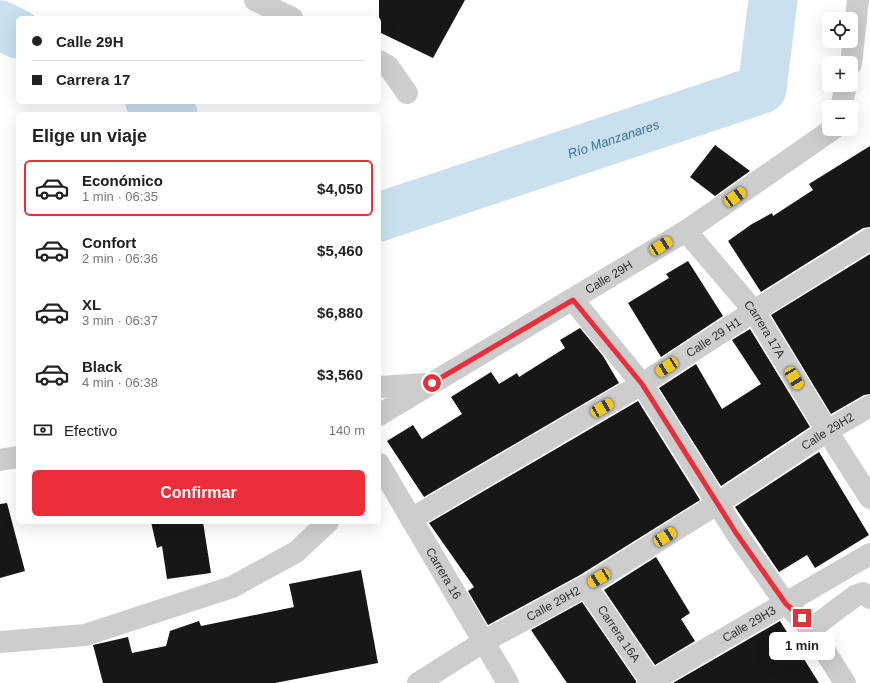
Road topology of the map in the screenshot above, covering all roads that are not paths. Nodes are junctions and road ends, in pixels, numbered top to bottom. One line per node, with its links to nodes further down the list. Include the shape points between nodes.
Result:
1 (255, 0): 3 (street)
2 (858, 0): 4 (street)
3 (288, 16)
4 (858, 56)
5 (381, 62): 6 (street, via 388,66)
6 (407, 93)
7 (823, 136): 8 (street, Calle 29H)
8 (686, 231): 10 (street, Calle 29H); 11 (street, Carrera 17A)
9 (870, 239): 11 (street, Calle 29 H1)
10 (573, 300): 12 (street, Calle 29H); 13 (street)
11 (754, 311): 13 (street, Calle 29 H1); 17 (street, Carrera 17A)
12 (432, 383): 14 (street); 16 (street, Calle 29H)
13 (642, 384): 22 (street); 23 (street, Calle 29 H1)
14 (381, 388)
15 (870, 406): 17 (street, Calle 29H2)
16 (381, 414)
17 (827, 431): 21 (street, Carrera 17A); 22 (street, Calle 29H2)
18 (16, 457): 19 (street)
19 (0, 460)
20 (381, 467): 23 (street, Carrera 16)
21 (870, 498)
22 (717, 504): 26 (street, Calle 29H2); 28 (street)
23 (411, 519): 31 (street, Carrera 16)
24 (326, 524): 30 (street, via 296,552 232,587 85,635)
25 (870, 554): 28 (street, Calle 29H3)
26 (586, 586): 31 (street, Calle 29H2); 32 (street, Carrera 16A)
27 (870, 598): 29 (street, via 863,593 855,596)
28 (786, 604): 29 (street); 32 (street, Calle 29H3)
29 (811, 629): 35 (street)
30 (0, 642)
31 (483, 642): 33 (street, Calle 29H2); 34 (street, Carrera 16)
32 (650, 682)
33 (418, 683)
34 (508, 683)
35 (846, 683)

